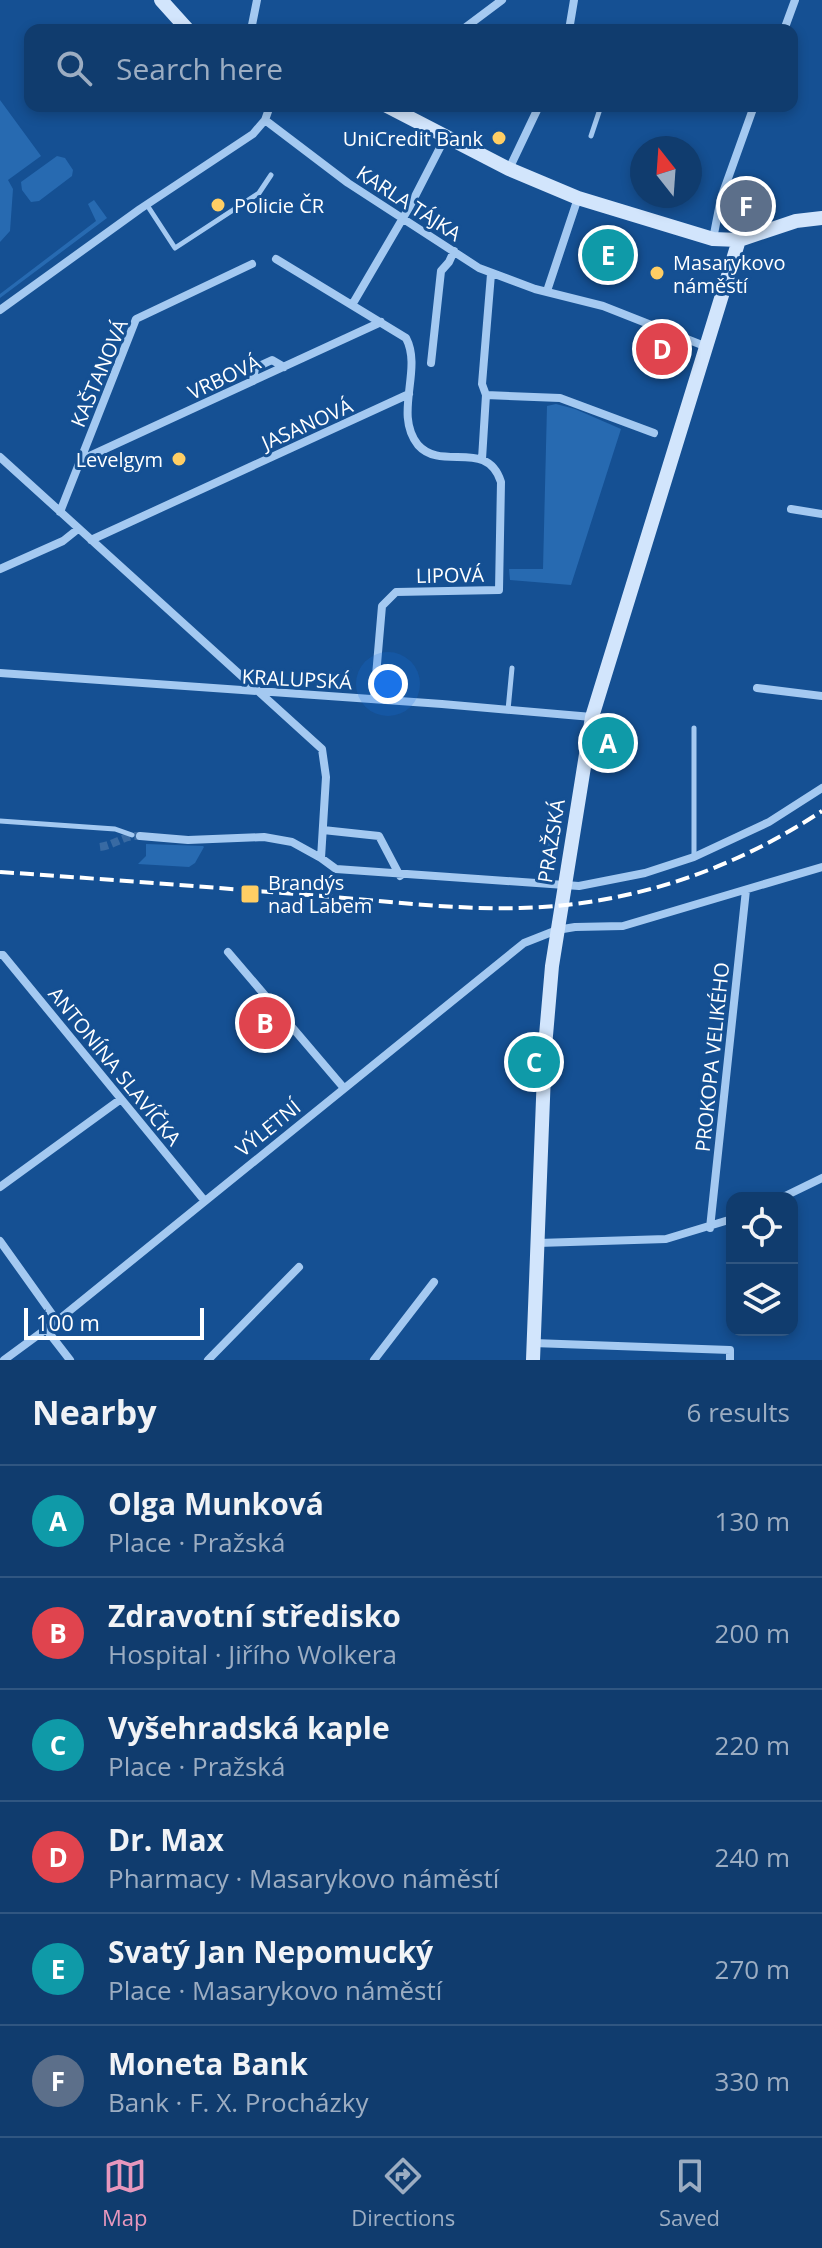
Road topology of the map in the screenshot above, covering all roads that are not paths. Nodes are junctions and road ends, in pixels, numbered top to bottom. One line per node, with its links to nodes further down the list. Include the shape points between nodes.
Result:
1 (161, 0): 6 (main road)
2 (257, 0): 7 (street)
3 (502, 0): 8 (street)
4 (574, 0): 9 (street)
5 (795, 0): 10 (street)
6 (183, 24)
7 (252, 24)
8 (470, 24)
9 (570, 24)
10 (786, 24)
11 (268, 112): 16 (street)
12 (399, 112): 17 (main road)
13 (536, 112): 19 (street)
14 (599, 112): 18 (lane)
15 (752, 112): 25 (street, via 730,169)
16 (265, 120): 22 (street, via 253,134); 23 (street, KARLA TÁJKA)
17 (446, 136): 19 (main road); 23 (street)
18 (591, 136)
19 (509, 169): 21 (main road)
20 (271, 175): 22 (lane, via 259,193 175,248)
21 (572, 195): 25 (main road); 31 (street)
22 (147, 204): 33 (street)
23 (402, 218): 27 (street, KARLA TÁJKA); 32 (street)
24 (822, 218): 26 (main road)
25 (713, 239): 26 (main road)
26 (739, 240): 35 (main road)
27 (454, 251): 30 (street, KARLA TÁJKA); 36 (street, via 441,271)
28 (276, 259): 32 (street)
29 (252, 264): 42 (street, KAŠTANOVÁ, via 136,319)
30 (491, 274): 31 (street, KARLA TÁJKA); 38 (street, via 482,384)
31 (547, 291): 35 (street, via 603,306)
32 (352, 305): 34 (street)
33 (0, 310)
34 (381, 322): 37 (street, via 406,338 411,348); 42 (street, VRBOVÁ)
35 (707, 347): 56 (main road, PRAŽSKÁ)
36 (431, 363)
37 (409, 394): 41 (street, via 411,435 421,448 432,455); 47 (street, JASANOVÁ)
38 (486, 395): 39 (street, via 560,398); 41 (street)
39 (654, 433)
40 (0, 457): 44 (street)
41 (482, 459): 54 (street, LIPOVÁ, via 501,482 499,590 396,592 382,606)
42 (80, 460): 44 (street, KAŠTANOVÁ)
43 (791, 509): 45 (street)
44 (60, 512): 46 (street)
45 (822, 514)
46 (78, 529): 47 (street); 48 (street)
47 (91, 540): 52 (street)
48 (0, 569)
49 (512, 668): 55 (lane)
50 (0, 673): 52 (street, KRALUPSKÁ)
51 (757, 688): 53 (street)
52 (256, 690): 54 (street, KRALUPSKÁ); 60 (street, via 322,749)
53 (822, 696)
54 (374, 699): 55 (street, KRALUPSKÁ)
55 (508, 710): 56 (street, KRALUPSKÁ)
56 (592, 717): 66 (main road, PRAŽSKÁ)
57 (694, 728): 62 (lane)
58 (822, 788): 62 (street, via 769,822)
59 (0, 821): 61 (lane, via 115,829)
60 (323, 830): 63 (street); 65 (street, via 379,836)
61 (136, 836): 63 (street, via 264,837 292,842)
62 (694, 857): 66 (street, via 645,873)
63 (321, 858): 65 (street, via 336,869)
64 (822, 867): 67 (street, VÝLETNÍ)
65 (400, 876): 66 (street)
66 (565, 886): 68 (main road, PRAŽSKÁ)
67 (746, 890): 68 (street, VÝLETNÍ, via 623,926); 78 (street, PROKOPA VELIKÉHO)
68 (557, 930): 71 (street, VÝLETNÍ, via 524,943); 80 (main road, PRAŽSKÁ, via 545,1047)
69 (228, 952): 71 (street)
70 (0, 955): 72 (street, ANTONÍNA SLAVÍČKA)
71 (343, 1087): 76 (street, VÝLETNÍ)
72 (121, 1099): 74 (street); 76 (street, ANTONÍNA SLAVÍČKA)
73 (822, 1178): 75 (street)
74 (0, 1187)
75 (793, 1192)
76 (204, 1200): 83 (street, VÝLETNÍ)
77 (726, 1221): 78 (street)
78 (710, 1228): 80 (street, via 666,1239)
79 (0, 1241): 83 (street)
80 (538, 1243): 85 (main road, PRAŽSKÁ)
81 (299, 1267): 89 (street)
82 (434, 1282): 86 (street)
83 (57, 1321): 84 (street, VÝLETNÍ)
84 (46, 1329): 87 (street, VÝLETNÍ); 88 (street)
85 (533, 1343): 90 (main road, PRAŽSKÁ); 91 (street, via 730,1350)
86 (378, 1359)
87 (4, 1360)
88 (70, 1360)
89 (208, 1360)
90 (533, 1360)
91 (730, 1360)

